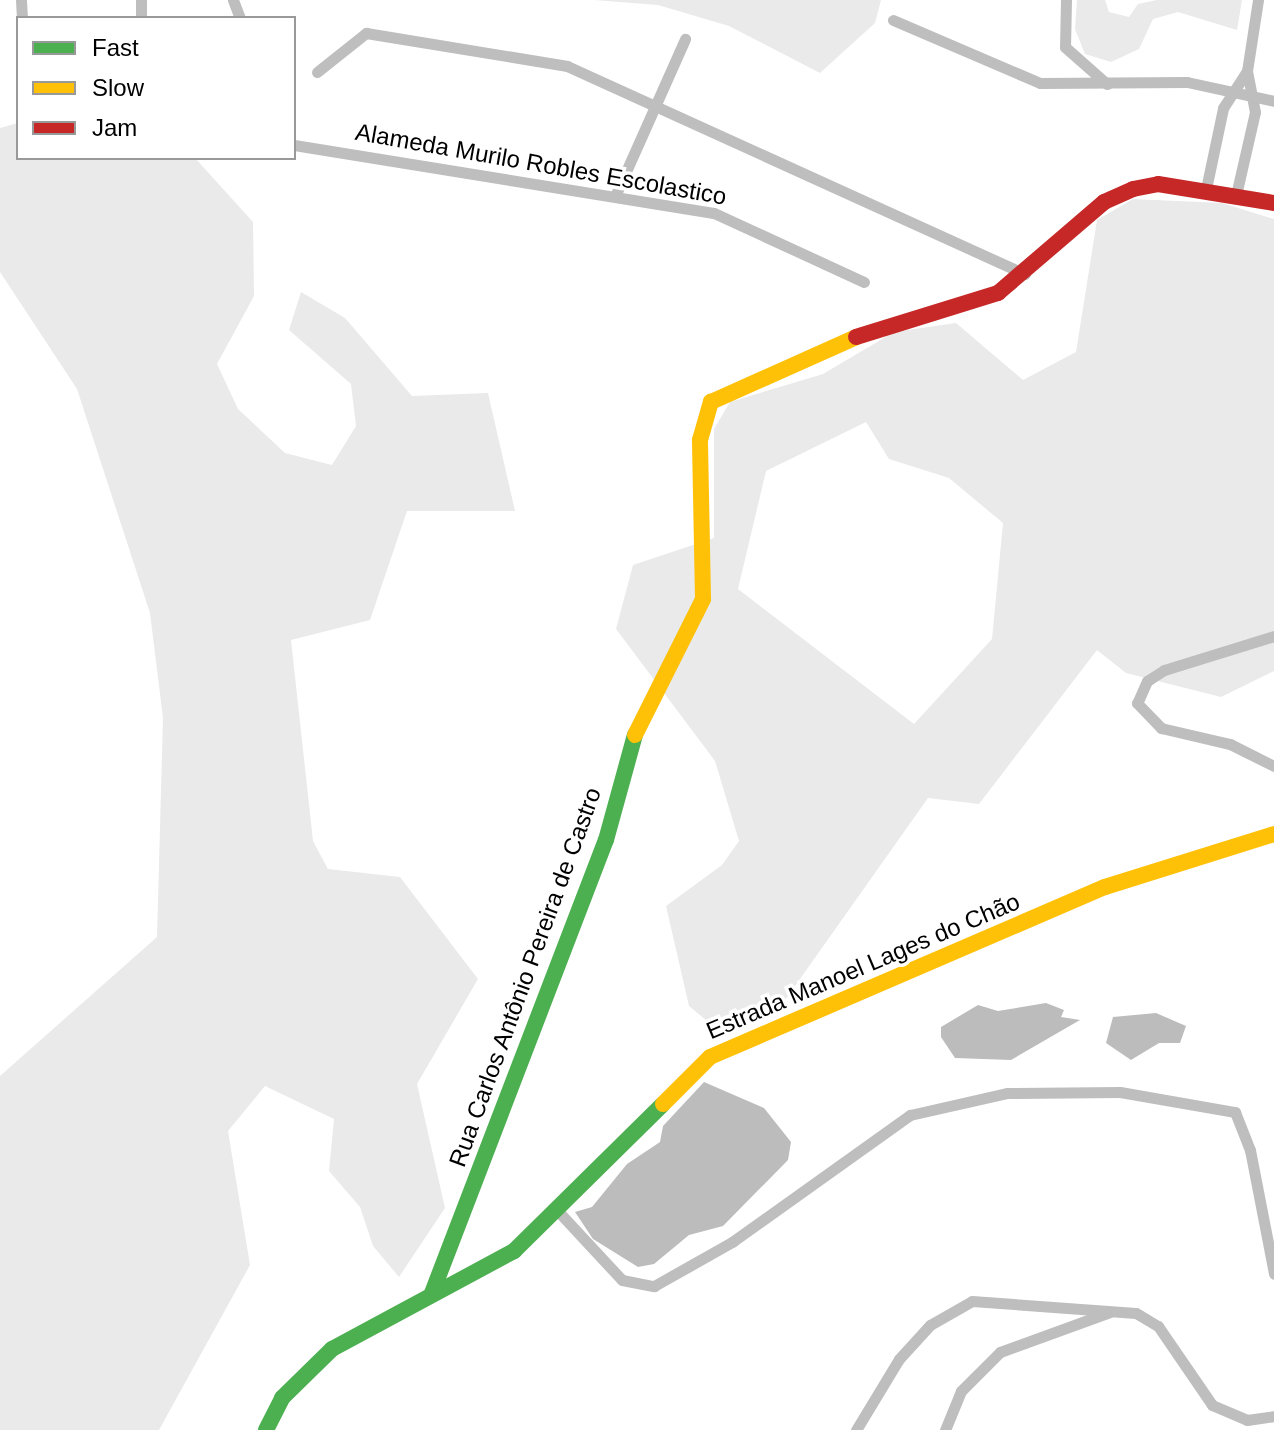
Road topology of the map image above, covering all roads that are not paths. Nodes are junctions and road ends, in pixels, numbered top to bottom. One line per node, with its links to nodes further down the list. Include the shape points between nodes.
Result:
1 (1066, 0): 7 (street, via 1065,47)
2 (1258, 0): 5 (street)
3 (893, 20): 7 (street, via 1019,77)
4 (685, 39): 11 (street)
5 (1247, 71): 8 (street); 9 (street)
6 (317, 72): 11 (street, via 366,33 567,66)
7 (1107, 84): 8 (street, via 1169,81)
8 (1229, 92): 9 (street); 13 (street)
9 (1256, 97): 10 (street); 15 (street)
10 (1274, 101)
11 (657, 108): 14 (street); 17 (street)
12 (296, 145): 14 (street, Alameda Murilo Robles Escolastico)
13 (1206, 189): 15 (street, Rua Carlos Antônio Pereira de Castro); 17 (street, Rua Carlos Antônio Pereira de Castro, via 1158,184 1104,202)
14 (616, 194): 18 (street, Alameda Murilo Robles Escolastico, via 728,216)
15 (1236, 195): 16 (street, Rua Carlos Antônio Pereira de Castro)
16 (1274, 203)
17 (1026, 274): 24 (street, Rua Carlos Antônio Pereira de Castro, via 998,293 875,329 711,402 700,440 703,599 640,716 606,840)
18 (864, 282)
19 (1274, 636): 20 (street, via 1164,670 1147,681 1137,703 1161,728 1230,744)
20 (1274, 766)
21 (1274, 834): 22 (street, Estrada Manoel Lages do Chão, via 1105,887 727,1048)
22 (556, 1209): 23 (street, via 622,1280 654,1286 732,1242 910,1115 1007,1093 1120,1092 1235,1112 1250,1150); 24 (street, Estrada Manoel Lages do Chão, via 487,1270)
23 (1274, 1274)
24 (432, 1293): 27 (street, Estrada Manoel Lages do Chão, via 307,1369)
25 (1115, 1310): 26 (street, via 1158,1326 1212,1405 1247,1420); 28 (street, via 972,1301 930,1325 899,1359); 29 (street, via 1000,1352 961,1391)
26 (1274, 1416)
27 (266, 1430)
28 (856, 1430)
29 (945, 1430)

